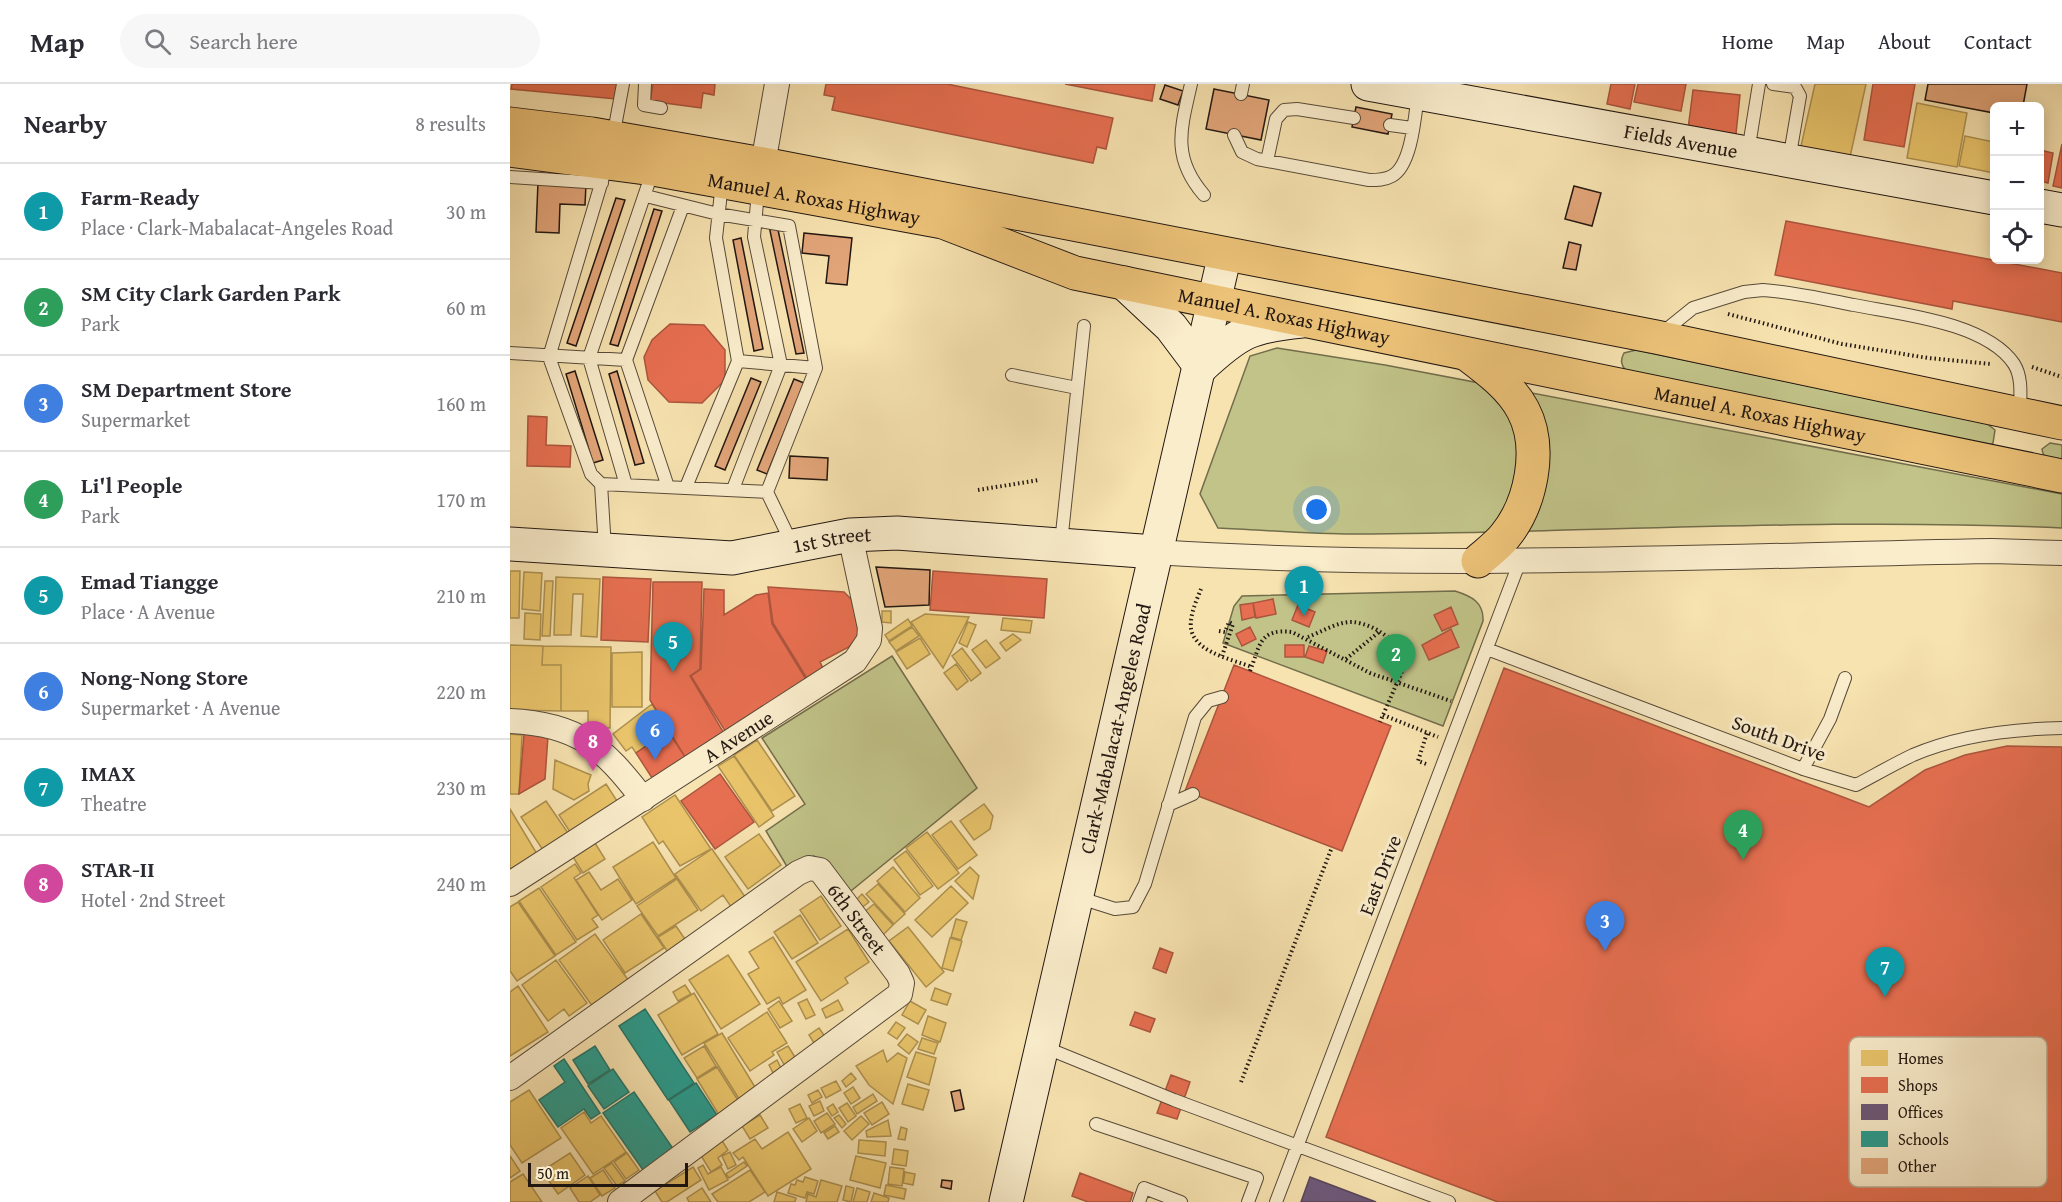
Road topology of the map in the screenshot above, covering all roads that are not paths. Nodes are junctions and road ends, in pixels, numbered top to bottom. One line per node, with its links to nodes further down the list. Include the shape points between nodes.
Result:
1 (623, 84): 17 (lane)
2 (645, 84): 9 (lane, via 644,105)
3 (777, 84): 20 (street)
4 (1191, 84): 24 (lane, via 1180,144 1188,172)
5 (1368, 84): 8 (main road, Fields Avenue)
6 (1759, 84): 16 (lane)
7 (1773, 84): 19 (lane, via 1795,87 1800,96)
8 (1419, 93): 13 (lane); 16 (main road, Fields Avenue, via 1465,97)
9 (661, 108)
10 (1354, 118): 18 (lane, via 1284,110 1276,119)
11 (510, 124): 17 (main road, Manuel A. Roxas Highway)
12 (1390, 125): 13 (lane)
13 (1412, 128): 18 (lane, via 1406,159 1393,176 1382,180)
14 (1234, 135): 18 (lane, via 1242,152)
15 (510, 150): 17 (main road, Manuel A. Roxas Highway)
16 (1748, 153): 19 (main road, Fields Avenue)
17 (607, 161): 20 (main road, Manuel A. Roxas Highway); 21 (lane); 23 (main road, Manuel A. Roxas Highway); 39 (lane)
18 (1267, 161)
19 (1789, 161): 25 (main road, Fields Avenue)
20 (761, 176): 22 (main road, Manuel A. Roxas Highway); 30 (lane); 31 (main road, Manuel A. Roxas Highway); 32 (main road, Manuel A. Roxas Highway, via 943,222 1040,262)
21 (510, 177)
22 (722, 182): 23 (main road, Manuel A. Roxas Highway); 29 (lane)
23 (650, 183): 26 (lane); 40 (lane)
24 (1204, 195)
25 (1990, 197)
26 (684, 206): 29 (lane); 41 (lane)
27 (2044, 207): 28 (main road)
28 (2062, 210)
29 (718, 214): 30 (lane); 42 (lane, via 716,238)
30 (754, 221): 43 (lane); 45 (lane, via 789,226)
31 (1225, 254): 33 (main road, Clark-Mabalacat-Angeles Road); 36 (main road, Manuel A. Roxas Highway)
32 (1124, 283): 33 (main road, Manuel A. Roxas Highway); 44 (main road, via 1171,327)
33 (1216, 303): 34 (main road, Manuel A. Roxas Highway); 44 (main road, Clark-Mabalacat-Angeles Road)
34 (1309, 320): 37 (main road, Manuel A. Roxas Highway); 44 (main road, via 1265,325 1244,332)
35 (1084, 326): 47 (lane)
36 (1656, 337): 48 (main road, Manuel A. Roxas Highway); 48 (lane, via 1693,308 1744,292 1781,291 1953,326 1990,343 2015,365 2020,381)
37 (1464, 352): 51 (main road, Manuel A. Roxas Highway); 65 (main road, via 1496,377 1523,410 1532,439 1532,471 1524,506 1505,536)
38 (510, 353): 39 (lane)
39 (549, 357): 40 (lane); 52 (lane, via 591,474)
40 (589, 358): 41 (lane); 53 (lane)
41 (626, 360): 54 (lane)
42 (738, 361): 43 (lane); 55 (lane)
43 (781, 365): 45 (lane); 56 (lane)
44 (1201, 367): 63 (main road, Clark-Mabalacat-Angeles Road)
45 (816, 368): 57 (lane)
46 (1012, 375): 47 (lane)
47 (1077, 388): 60 (lane)
48 (2020, 416): 49 (main road, Manuel A. Roxas Highway)
49 (2062, 423)
50 (2062, 434): 51 (main road, via 2034,429 2019,441 2020,456)
51 (2052, 474)
52 (601, 484): 53 (lane); 62 (lane)
53 (626, 485): 54 (lane)
54 (668, 487): 55 (lane)
55 (686, 487): 56 (lane)
56 (733, 489): 57 (lane)
57 (767, 492): 61 (lane)
58 (850, 535): 60 (main road, 1st Street, via 897,533); 61 (main road, 1st Street); 74 (street, A Avenue, via 869,614 869,640 864,651 845,669)
59 (510, 544): 62 (main road, 1st Street)
60 (1060, 545): 63 (main road, 1st Street)
61 (793, 546): 62 (main road, 1st Street, via 732,558)
62 (605, 550)
63 (1155, 552): 65 (street); 77 (main road, Clark-Mabalacat-Angeles Road)
64 (2056, 555): 66 (street)
65 (1478, 561): 66 (street)
66 (1520, 561): 67 (lane, East Drive)
67 (1487, 649): 72 (lane, South Drive); 81 (lane, East Drive)
68 (1845, 678): 72 (lane, via 1830,719)
69 (1222, 697): 75 (lane, via 1208,701 1195,717)
70 (510, 721): 74 (street, via 549,724 573,733 615,762)
71 (2062, 728): 72 (lane, South Drive, via 2025,729 1961,739 1915,754 1856,784)
72 (1803, 769)
73 (1193, 794): 75 (lane)
74 (643, 799): 76 (street, A Avenue)
75 (1168, 805): 77 (lane, via 1145,884 1133,907 1115,909)
76 (510, 884)
77 (1076, 897): 78 (main road, Clark-Mabalacat-Angeles Road)
78 (1041, 1046): 81 (lane); 83 (main road, Clark-Mabalacat-Angeles Road)
79 (510, 1078): 82 (street, 6th Street, via 798,873 809,868 820,870 898,974 902,983 900,994)
80 (1096, 1124): 86 (lane, via 1257,1178)
81 (1298, 1146): 87 (lane, East Drive); 88 (lane)
82 (620, 1202)
83 (1006, 1202)
84 (1139, 1202): 85 (lane, via 1144,1188)
85 (1181, 1202)
86 (1248, 1202)
87 (1276, 1202)
88 (1449, 1202)

